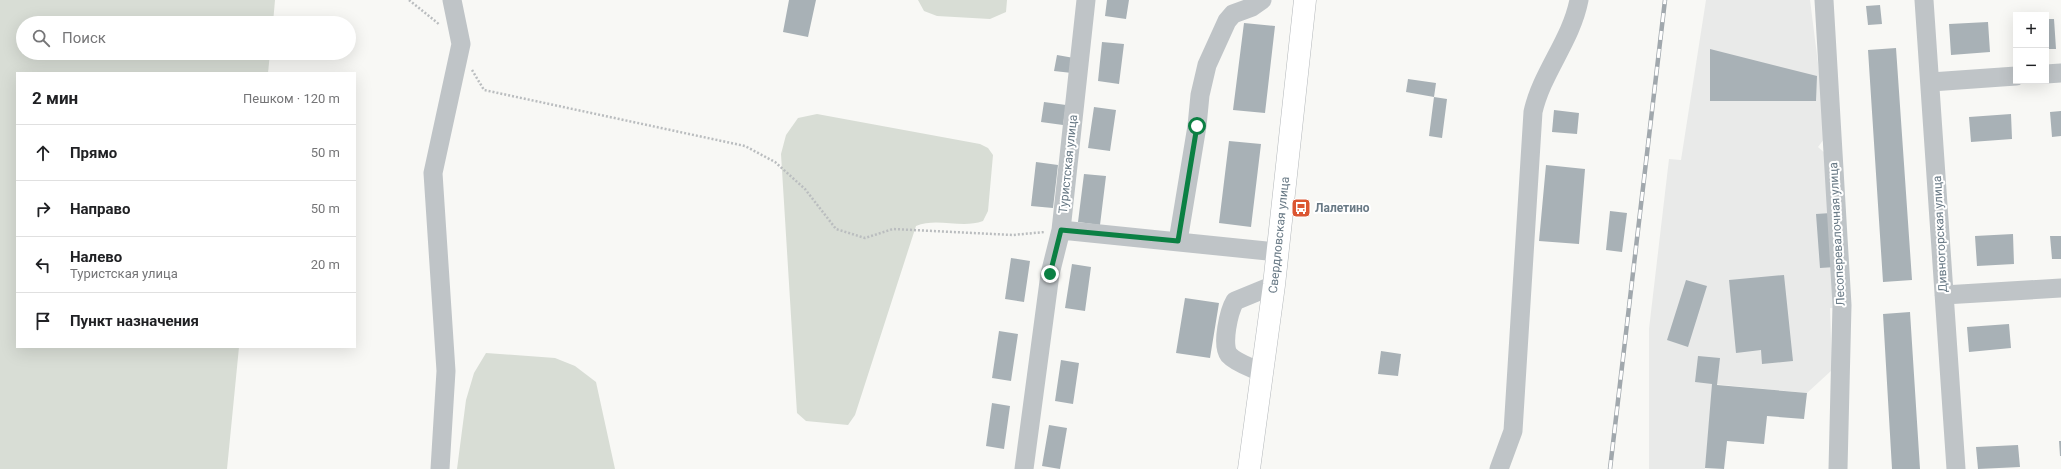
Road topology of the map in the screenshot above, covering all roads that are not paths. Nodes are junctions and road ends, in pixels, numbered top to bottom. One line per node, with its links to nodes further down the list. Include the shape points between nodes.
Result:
1 (452, 0): 19 (street, via 461,44 433,172 446,371)
2 (1086, 0): 12 (street, Туристская улица)
3 (1262, 0): 13 (street, via 1252,8 1233,14 1227,21 1207,65 1200,95)
4 (1303, 0): 14 (highway, Свердловская улица)
5 (1579, 0): 22 (street, via 1571,26 1537,94 1533,112 1513,431)
6 (1824, 0): 23 (street, Лесоперевалочная улица, via 1842,305)
7 (1924, 0): 11 (street, Дивногорская улица)
8 (2061, 73): 9 (street)
9 (2049, 74)
10 (2013, 76): 11 (street)
11 (1931, 82): 17 (street, Дивногорская улица)
12 (1061, 230): 13 (street); 20 (street, Туристская улица, via 1050,274)
13 (1178, 241): 14 (street)
14 (1277, 252): 15 (highway, Свердловская улица)
15 (1274, 285): 18 (highway, Свердловская улица); 18 (street, via 1235,301 1229,311 1225,348 1230,356)
16 (2061, 288): 17 (street)
17 (1944, 294): 24 (street, Дивногорская улица)
18 (1262, 373): 21 (highway, Свердловская улица)
19 (440, 469)
20 (1024, 469)
21 (1249, 469)
22 (1499, 469)
23 (1838, 469)
24 (1956, 469)

